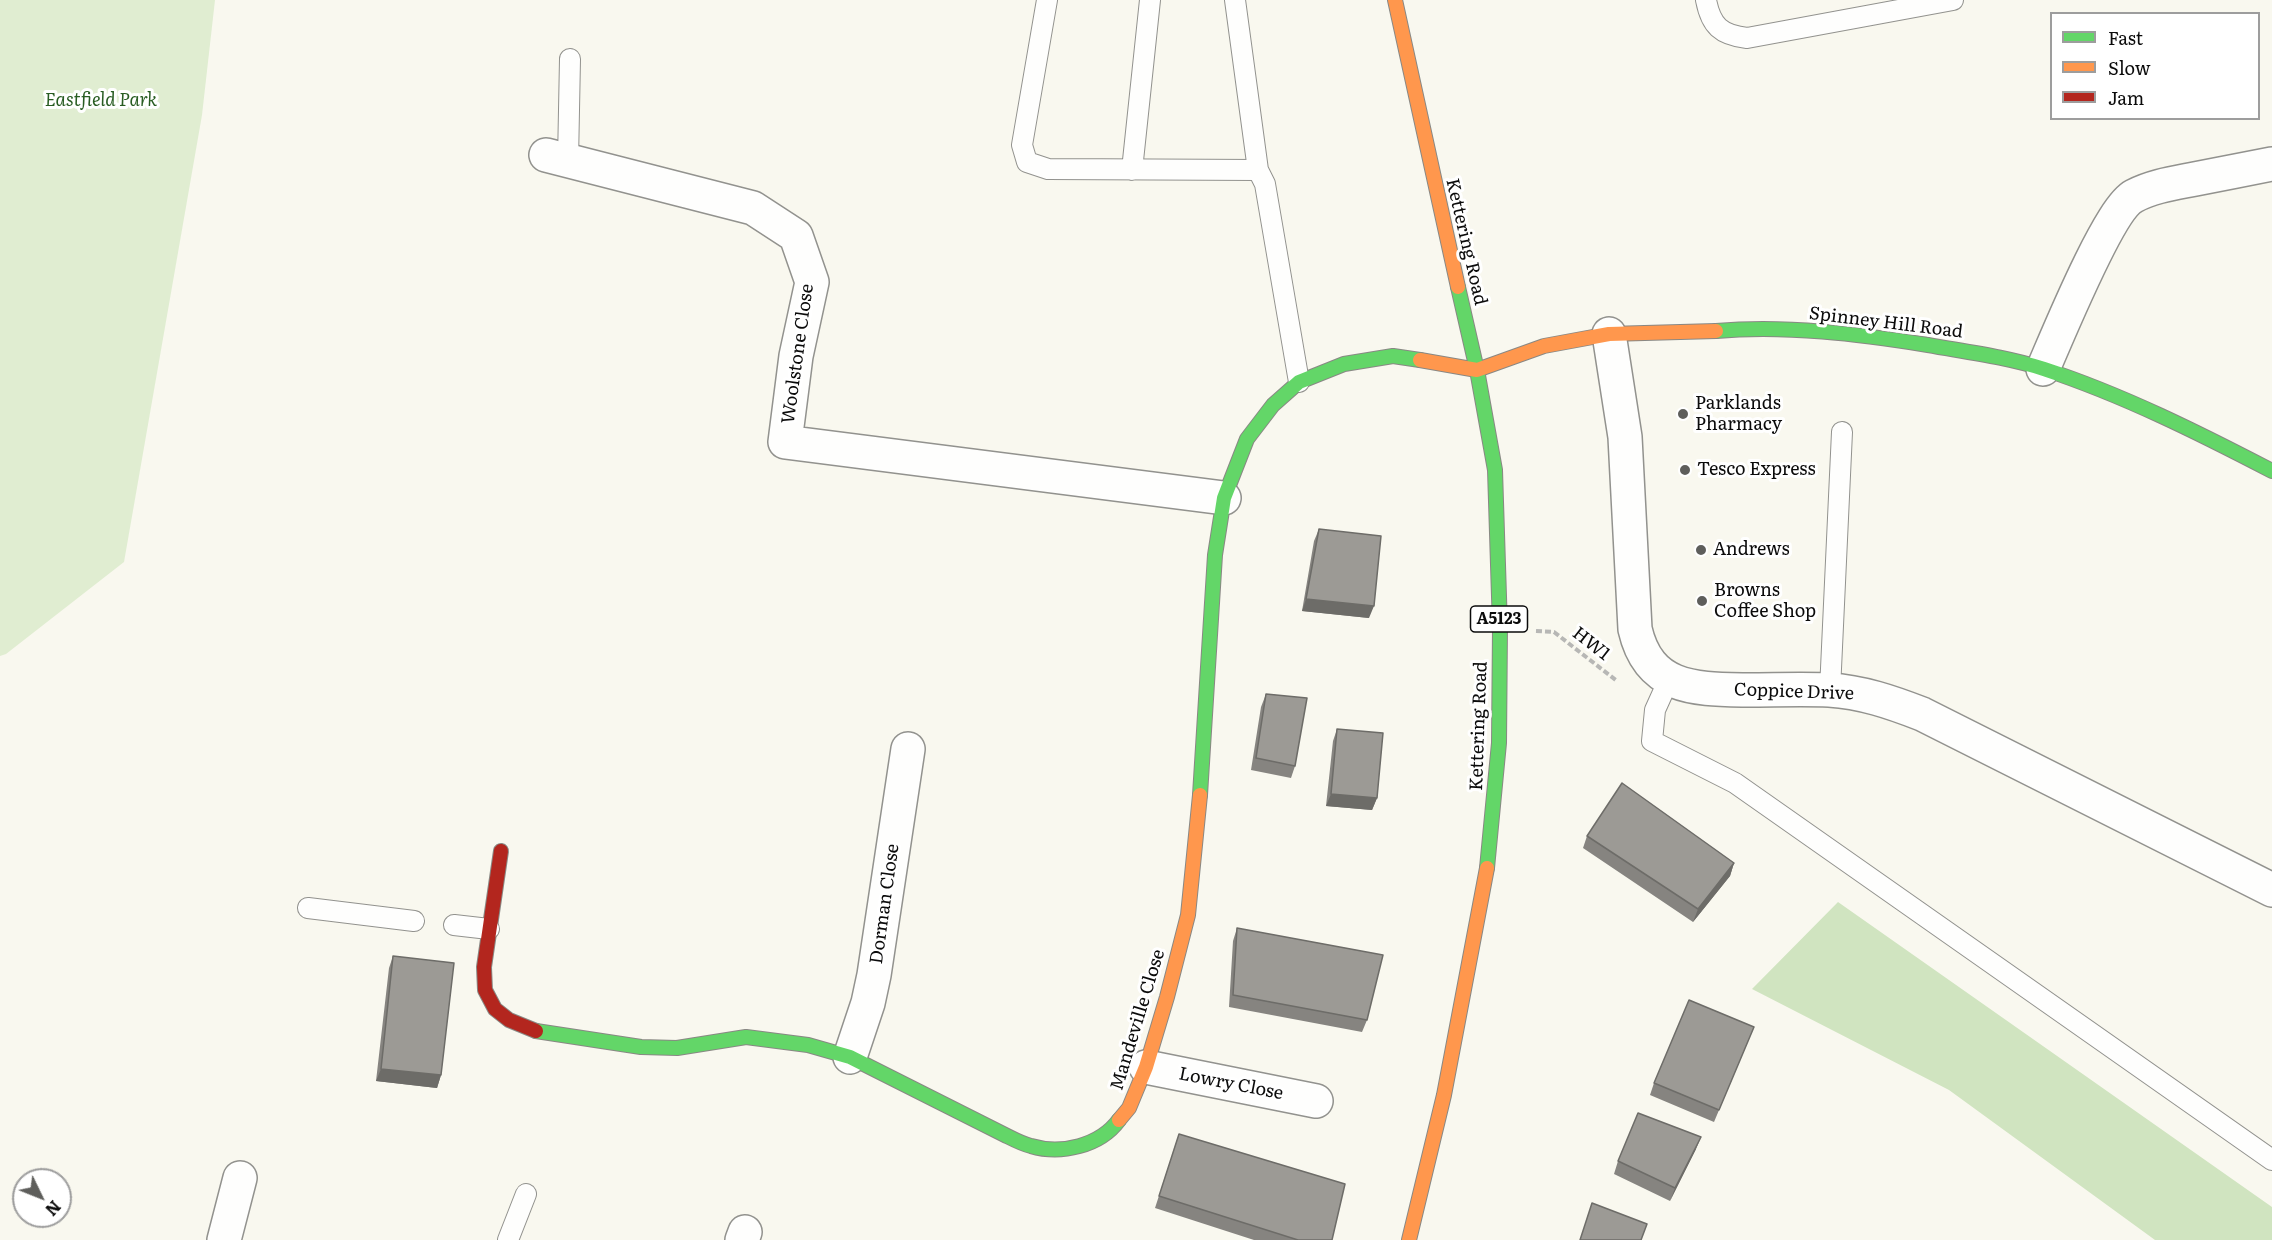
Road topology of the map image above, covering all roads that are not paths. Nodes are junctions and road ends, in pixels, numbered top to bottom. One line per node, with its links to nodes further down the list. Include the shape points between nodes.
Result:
1 (1047, 0): 10 (lane, via 1022,146 1027,162 1048,169)
2 (1150, 0): 10 (lane)
3 (1235, 0): 11 (lane)
4 (1395, 0): 14 (street, Kettering Road / A5123)
5 (1706, 0): 6 (lane, via 1715,25 1734,37 1747,38)
6 (1953, 0)
7 (570, 60): 8 (lane)
8 (557, 158): 18 (street, Woolstone Close, via 753,208 796,236 812,282 796,356 785,442)
9 (2272, 164): 13 (street, via 2151,188 2131,197 2101,242)
10 (1132, 170): 11 (lane)
11 (1258, 170): 15 (lane, via 1265,184)
12 (1609, 334): 13 (street, Spinney Hill Road, via 1806,330 1976,353); 14 (street, Spinney Hill Road, via 1544,346); 19 (street, Coppice Drive, via 1625,437 1635,629 1648,660)
13 (2043, 369): 17 (street, Spinney Hill Road, via 2118,398)
14 (1477, 370): 15 (street, Mandeville Close, via 1393,356 1344,364); 36 (street, Kettering Road / A5123, via 1495,470 1499,743 1488,862 1446,1083)
15 (1299, 382): 18 (street, Mandeville Close, via 1273,405 1247,439)
16 (1842, 432): 20 (lane)
17 (2272, 471)
18 (1224, 498): 29 (street, Mandeville Close, via 1215,555 1198,831 1188,915)
19 (1669, 678): 20 (street, Coppice Drive, via 1706,689); 31 (lane, via 1655,710 1652,741 1735,783)
20 (1830, 690): 23 (street, Coppice Drive, via 1884,699 1922,714)
21 (908, 748): 28 (street, Dorman Close, via 874,975)
22 (501, 851): 27 (street, Mandeville Close)
23 (2272, 890)
24 (308, 908): 25 (lane)
25 (414, 921)
26 (454, 925): 27 (lane)
27 (489, 930): 28 (street, Mandeville Close, via 485,990 495,1009 533,1031 641,1047 677,1047 746,1037 775,1039)
28 (850, 1057): 29 (street, Mandeville Close, via 1005,1136 1050,1150 1073,1148 1112,1130 1129,1108)
29 (1146, 1067): 30 (street, Lowry Close)
30 (1316, 1101)
31 (2272, 1160)
32 (240, 1178): 34 (street)
33 (526, 1194): 35 (lane)
34 (224, 1240)
35 (508, 1240)
36 (1409, 1240)

